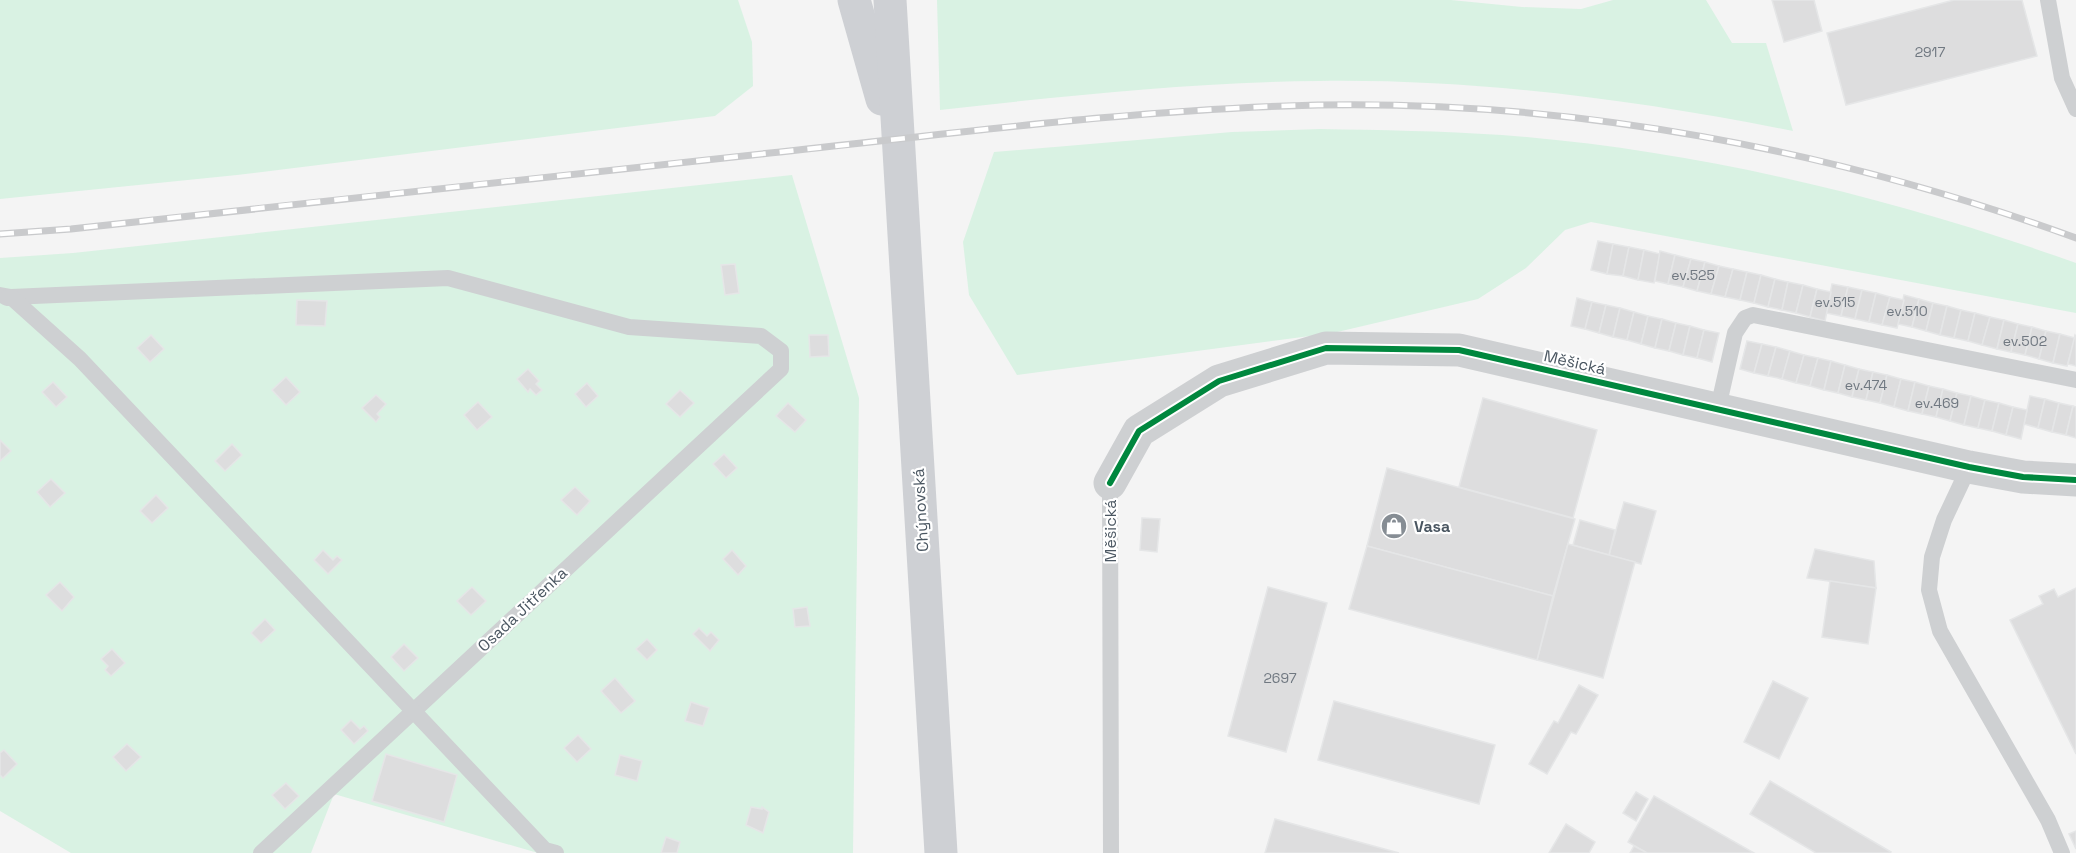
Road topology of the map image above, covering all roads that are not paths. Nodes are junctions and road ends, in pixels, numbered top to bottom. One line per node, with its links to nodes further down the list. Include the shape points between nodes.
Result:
1 (854, 0): 7 (main road)
2 (890, 0): 5 (main road)
3 (909, 0): 5 (main road)
4 (2048, 0): 6 (lane, via 2062,78)
5 (895, 67): 7 (main road)
6 (2076, 109)
7 (899, 168): 17 (main road, Chýnovská)
8 (4, 297): 14 (lane, via 80,359); 14 (lane, Osada Jitřenka, via 448,278 629,327 761,336 781,351 781,369)
9 (2076, 380): 10 (lane, via 1753,315 1745,318 1735,333)
10 (1718, 408): 11 (street, Měšická); 13 (street, Měšická, via 1459,350 1326,348 1219,381 1139,432)
11 (1969, 466): 12 (street, Měšická, via 2023,477); 19 (lane, via 1932,557 1929,590 1940,631 2048,820)
12 (2076, 480)
13 (1110, 483): 18 (lane, Měšická)
14 (412, 711): 15 (lane, Osada Jitřenka); 16 (lane, via 545,850)
15 (261, 853)
16 (556, 853)
17 (941, 853)
18 (1111, 853)
19 (2062, 853)

